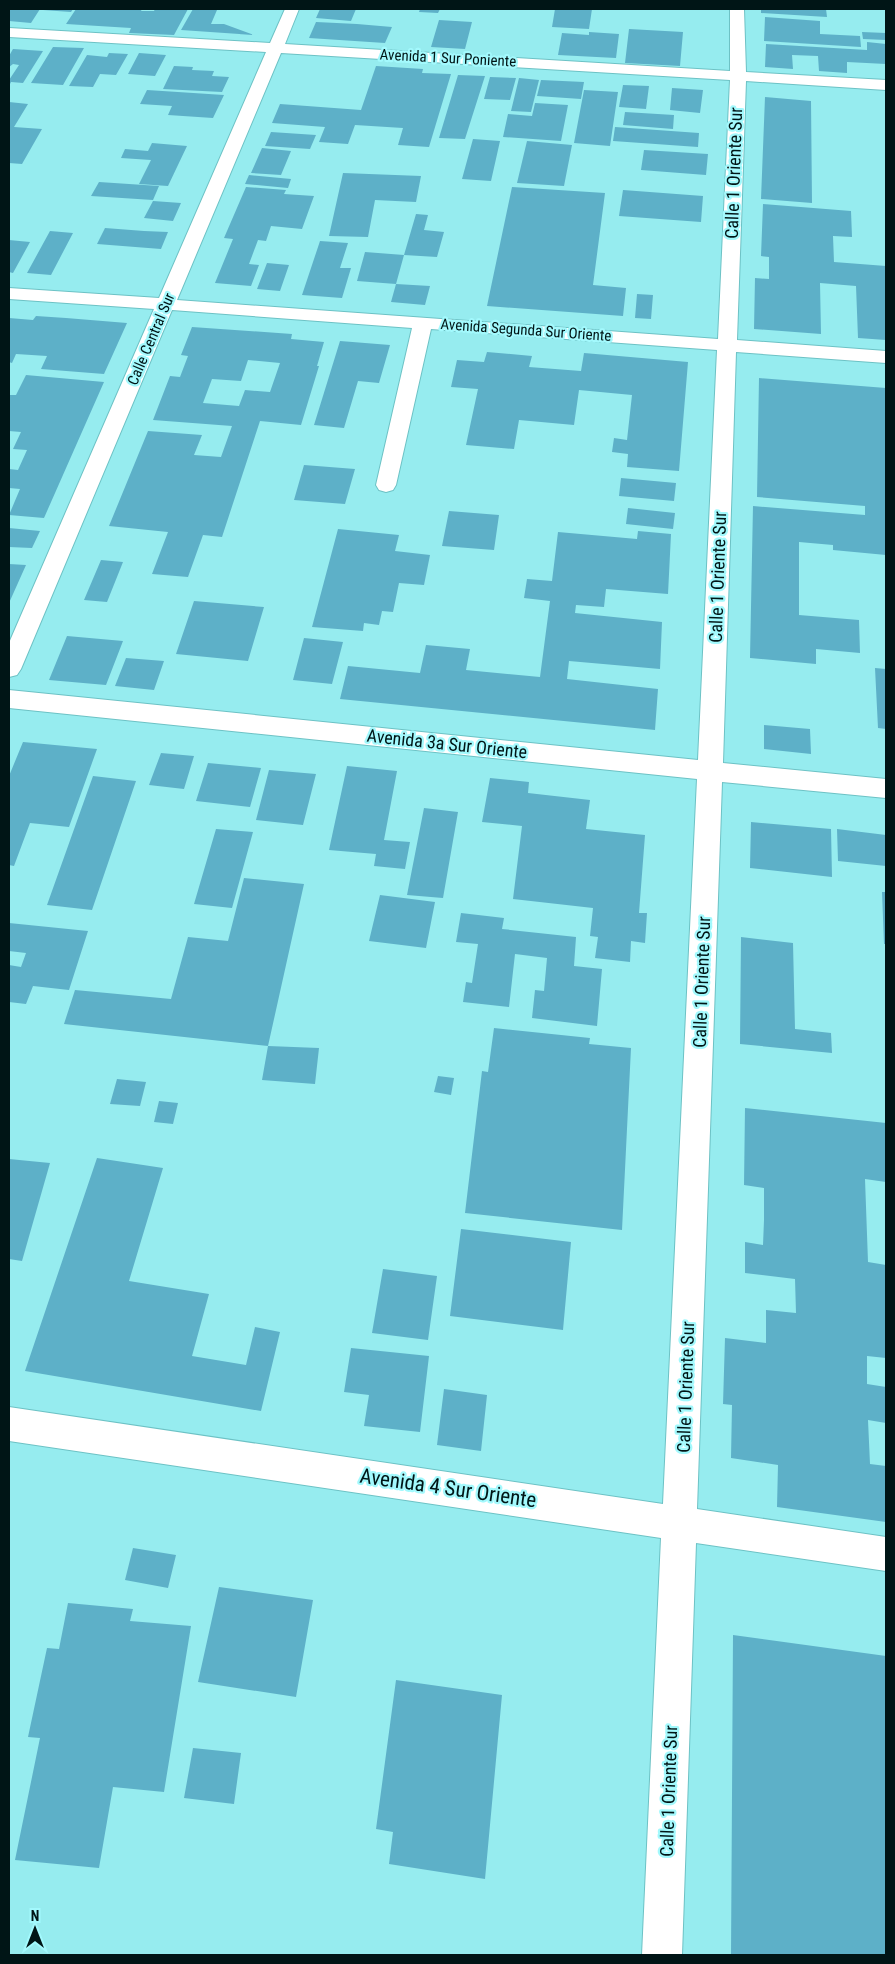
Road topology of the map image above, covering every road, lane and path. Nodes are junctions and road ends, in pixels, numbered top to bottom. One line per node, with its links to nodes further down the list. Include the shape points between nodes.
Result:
1 (292, 9): 4 (street, Calle Central Sur)
2 (737, 9): 5 (street, Calle 1 Oriente Sur)
3 (9, 32): 4 (street, Avenida 1 Sur Poniente)
4 (276, 48): 5 (street, Avenida 1 Sur Poniente); 8 (street, Calle Central Sur)
5 (738, 76): 6 (street, Avenida 1 Sur Poniente); 10 (street, Calle 1 Oriente Sur)
6 (886, 85)
7 (9, 293): 8 (street, Avenida Segunda Sur Oriente)
8 (166, 304): 9 (street, Avenida Segunda Sur Oriente); 13 (street, Calle Central Sur)
9 (423, 323): 10 (street, Avenida Segunda Sur Oriente); 12 (street)
10 (727, 345): 11 (street, Avenida Segunda Sur Oriente); 15 (street, Calle 1 Oriente Sur)
11 (886, 357)
12 (386, 485)
13 (9, 669)
14 (9, 699): 15 (street, Avenida 3a Sur Oriente)
15 (710, 771): 16 (street, Avenida 3a Sur Oriente); 18 (street, Calle 1 Oriente Sur)
16 (886, 788)
17 (9, 1424): 18 (street, Avenida 4 Sur Oriente)
18 (680, 1522): 19 (street, Avenida 4 Sur Oriente); 20 (street, Calle 1 Oriente Sur)
19 (886, 1554)
20 (662, 1955)

